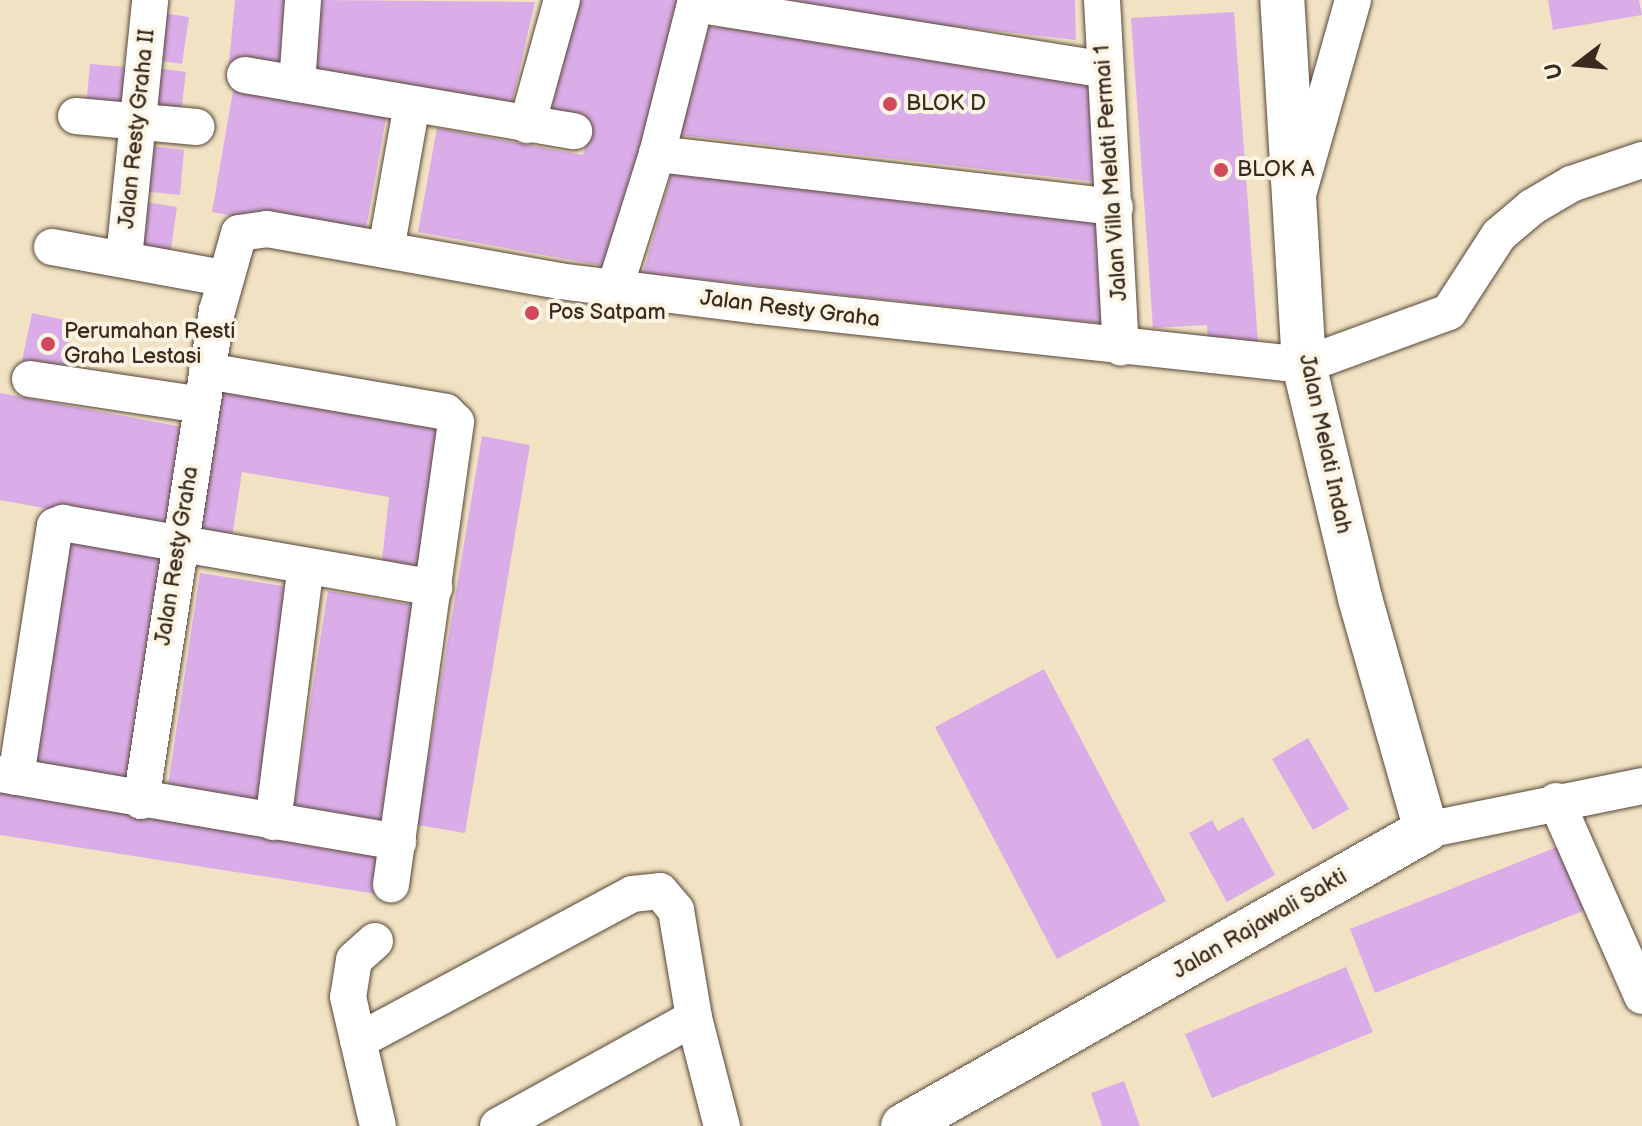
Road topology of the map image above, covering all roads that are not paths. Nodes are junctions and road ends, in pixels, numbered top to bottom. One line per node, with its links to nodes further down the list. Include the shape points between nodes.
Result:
1 (150, 0): 13 (street, Jalan Resty Graha II)
2 (303, 0): 10 (street)
3 (562, 0): 14 (street)
4 (1102, 0): 8 (street, Jalan Villa Melati Permai 1)
5 (1282, 0): 19 (main road, Jalan Melati Indah)
6 (1353, 0): 19 (street)
7 (696, 2): 8 (street); 17 (street)
8 (1103, 69): 20 (street, Jalan Villa Melati Permai 1)
9 (245, 75): 10 (street)
10 (297, 84): 11 (street)
11 (412, 104): 14 (street); 22 (street)
12 (76, 116): 13 (street)
13 (138, 122): 15 (street); 23 (street, Jalan Resty Graha II)
14 (527, 125): 16 (street)
15 (197, 127)
16 (574, 131)
17 (657, 154): 20 (street); 24 (street)
18 (1642, 160): 27 (street, via 1571,184 1532,207 1499,235 1449,312)
19 (1297, 200): 27 (main road, Jalan Melati Indah)
20 (1115, 207): 26 (street, Jalan Villa Melati Permai 1)
21 (52, 247): 23 (street)
22 (386, 250): 24 (street, Jalan Resty Graha); 25 (street, Jalan Resty Graha, via 250,229 233,238)
23 (124, 258): 25 (street)
24 (615, 287): 26 (street, Jalan Resty Graha)
25 (220, 295): 29 (street, Jalan Resty Graha)
26 (1121, 347): 27 (street, Jalan Resty Graha)
27 (1304, 365): 38 (main road, Jalan Melati Indah, via 1360,598)
28 (30, 379): 29 (street)
29 (204, 388): 30 (street, Jalan Resty Graha); 32 (street, via 453,415)
30 (178, 544): 31 (street); 33 (street, via 63,523 55,526); 35 (street, Jalan Resty Graha)
31 (306, 566): 32 (street); 37 (street)
32 (434, 588): 39 (street)
33 (8, 775): 35 (street)
34 (1642, 786): 36 (street, Jalan Rajawali Sakti)
35 (141, 801): 37 (street)
36 (1556, 801): 38 (street, Jalan Rajawali Sakti); 42 (street)
37 (273, 822): 39 (street)
38 (1426, 830): 48 (main road, Jalan Rajawali Sakti)
39 (398, 842): 40 (street)
40 (391, 884)
41 (375, 941): 44 (street, via 354,960 349,977)
42 (1642, 996)
43 (694, 1018): 44 (street, via 676,910 660,891 648,890); 46 (street); 47 (street)
44 (358, 1041): 45 (street)
45 (378, 1126)
46 (498, 1126)
47 (722, 1126)
48 (903, 1126)

